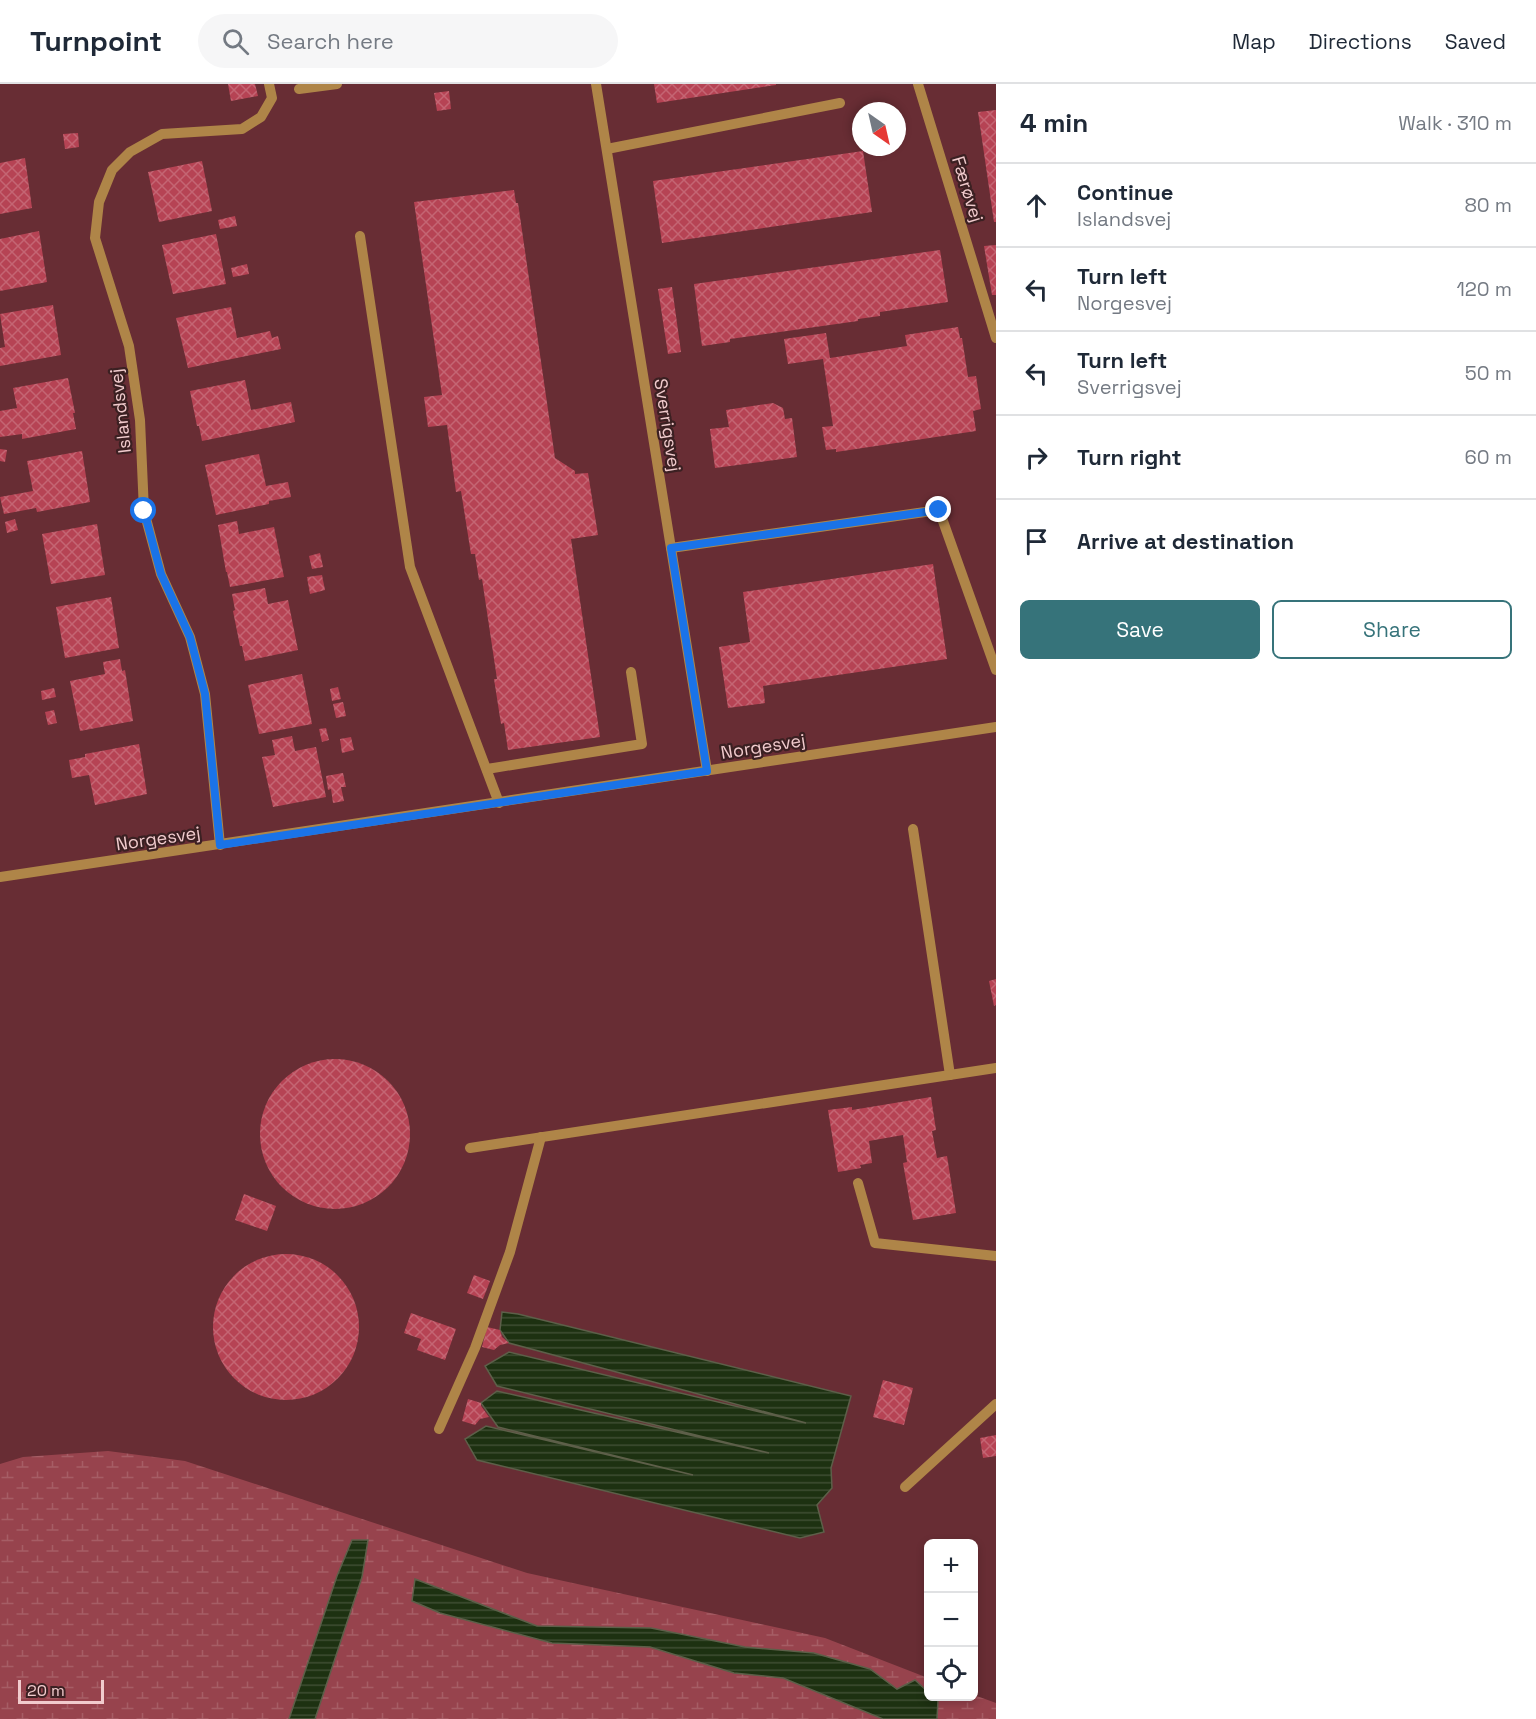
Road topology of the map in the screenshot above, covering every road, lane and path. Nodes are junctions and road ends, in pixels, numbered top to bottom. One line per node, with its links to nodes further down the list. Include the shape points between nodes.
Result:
1 (269, 84): 18 (street, Islandsvej, via 272,98 261,117 242,129 162,134 130,152 112,170 99,202 95,238 129,346 140,420 144,511 161,574 190,637 205,694)
2 (337, 84): 5 (street)
3 (596, 84): 7 (street, Sverrigsvej)
4 (918, 84): 9 (street, Færøvej)
5 (298, 89)
6 (840, 104): 7 (street)
7 (607, 149): 10 (street, Sverrigsvej)
8 (360, 237): 14 (street, via 410,567)
9 (996, 338)
10 (671, 548): 11 (street, via 939,510); 15 (street, Sverrigsvej)
11 (996, 670)
12 (631, 672): 14 (street, via 642,744)
13 (996, 728): 15 (street, Norgesvej)
14 (487, 769): 16 (street)
15 (707, 771): 16 (street, Norgesvej)
16 (499, 803): 18 (street, Norgesvej)
17 (913, 829): 21 (street)
18 (220, 845): 19 (street, Norgesvej)
19 (0, 877)
20 (996, 1068): 21 (street)
21 (950, 1075): 22 (street)
22 (541, 1137): 23 (street); 27 (street, via 510,1252 475,1348)
23 (470, 1148)
24 (858, 1183): 25 (street, via 875,1243)
25 (996, 1256)
26 (996, 1404): 28 (street)
27 (439, 1430)
28 (905, 1487)

